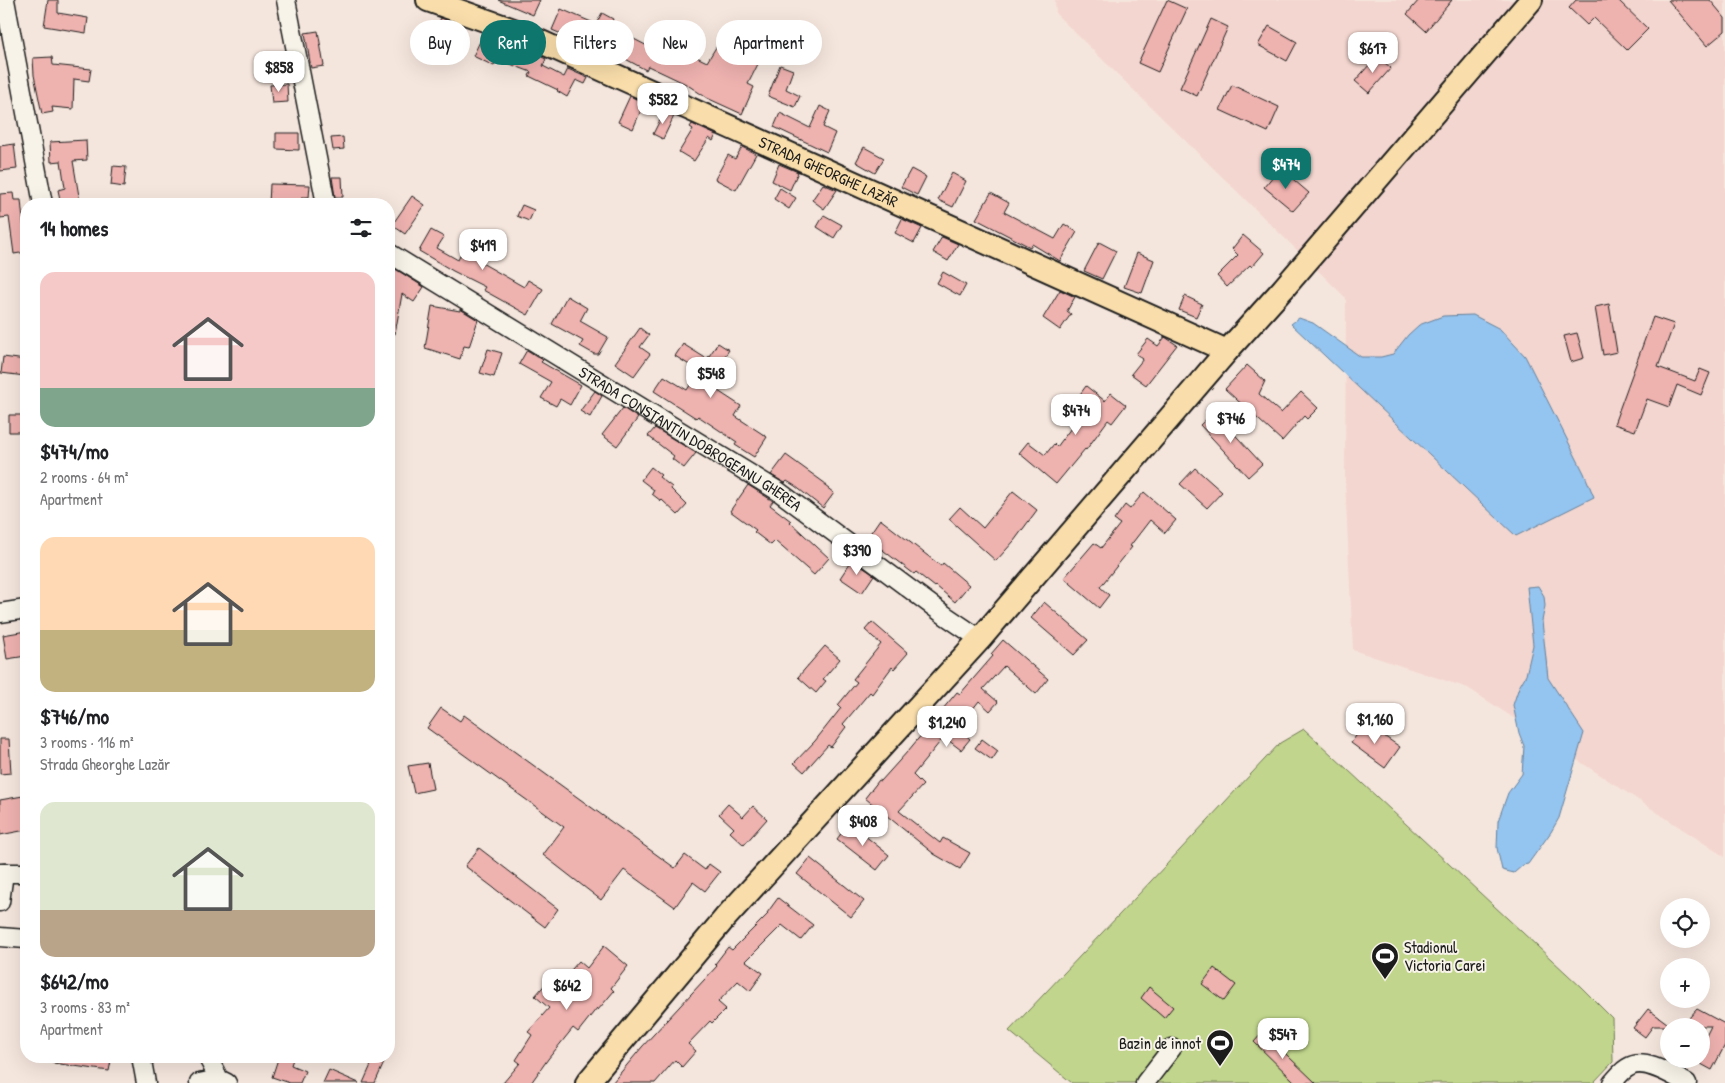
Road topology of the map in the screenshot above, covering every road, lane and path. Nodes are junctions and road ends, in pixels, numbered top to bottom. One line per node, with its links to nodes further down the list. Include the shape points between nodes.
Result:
1 (5, 0): 5 (street)
2 (286, 0): 6 (street)
3 (428, 0): 8 (main road, STRADA GHEORGHE LAZĂR, via 519,32)
4 (1532, 0): 8 (main road)
5 (43, 198)
6 (325, 198)
7 (395, 257): 11 (street, STRADA CONSTANTIN DOBROGEANU GHEREA, via 778,491)
8 (1227, 351): 11 (main road)
9 (20, 610): 10 (street)
10 (0, 613)
11 (980, 639): 23 (main road, via 725,918)
12 (2, 873): 13 (street); 14 (street)
13 (20, 873)
14 (0, 902)
15 (0, 937): 16 (street)
16 (20, 939)
17 (1172, 1048): 24 (street)
18 (142, 1063): 21 (street)
19 (211, 1063): 20 (street)
20 (223, 1081): 22 (street)
21 (146, 1083)
22 (199, 1083)
23 (587, 1083)
24 (1145, 1083)
25 (1612, 1083): 26 (street, via 1630,1066 1641,1064 1654,1066)
26 (1687, 1083)

